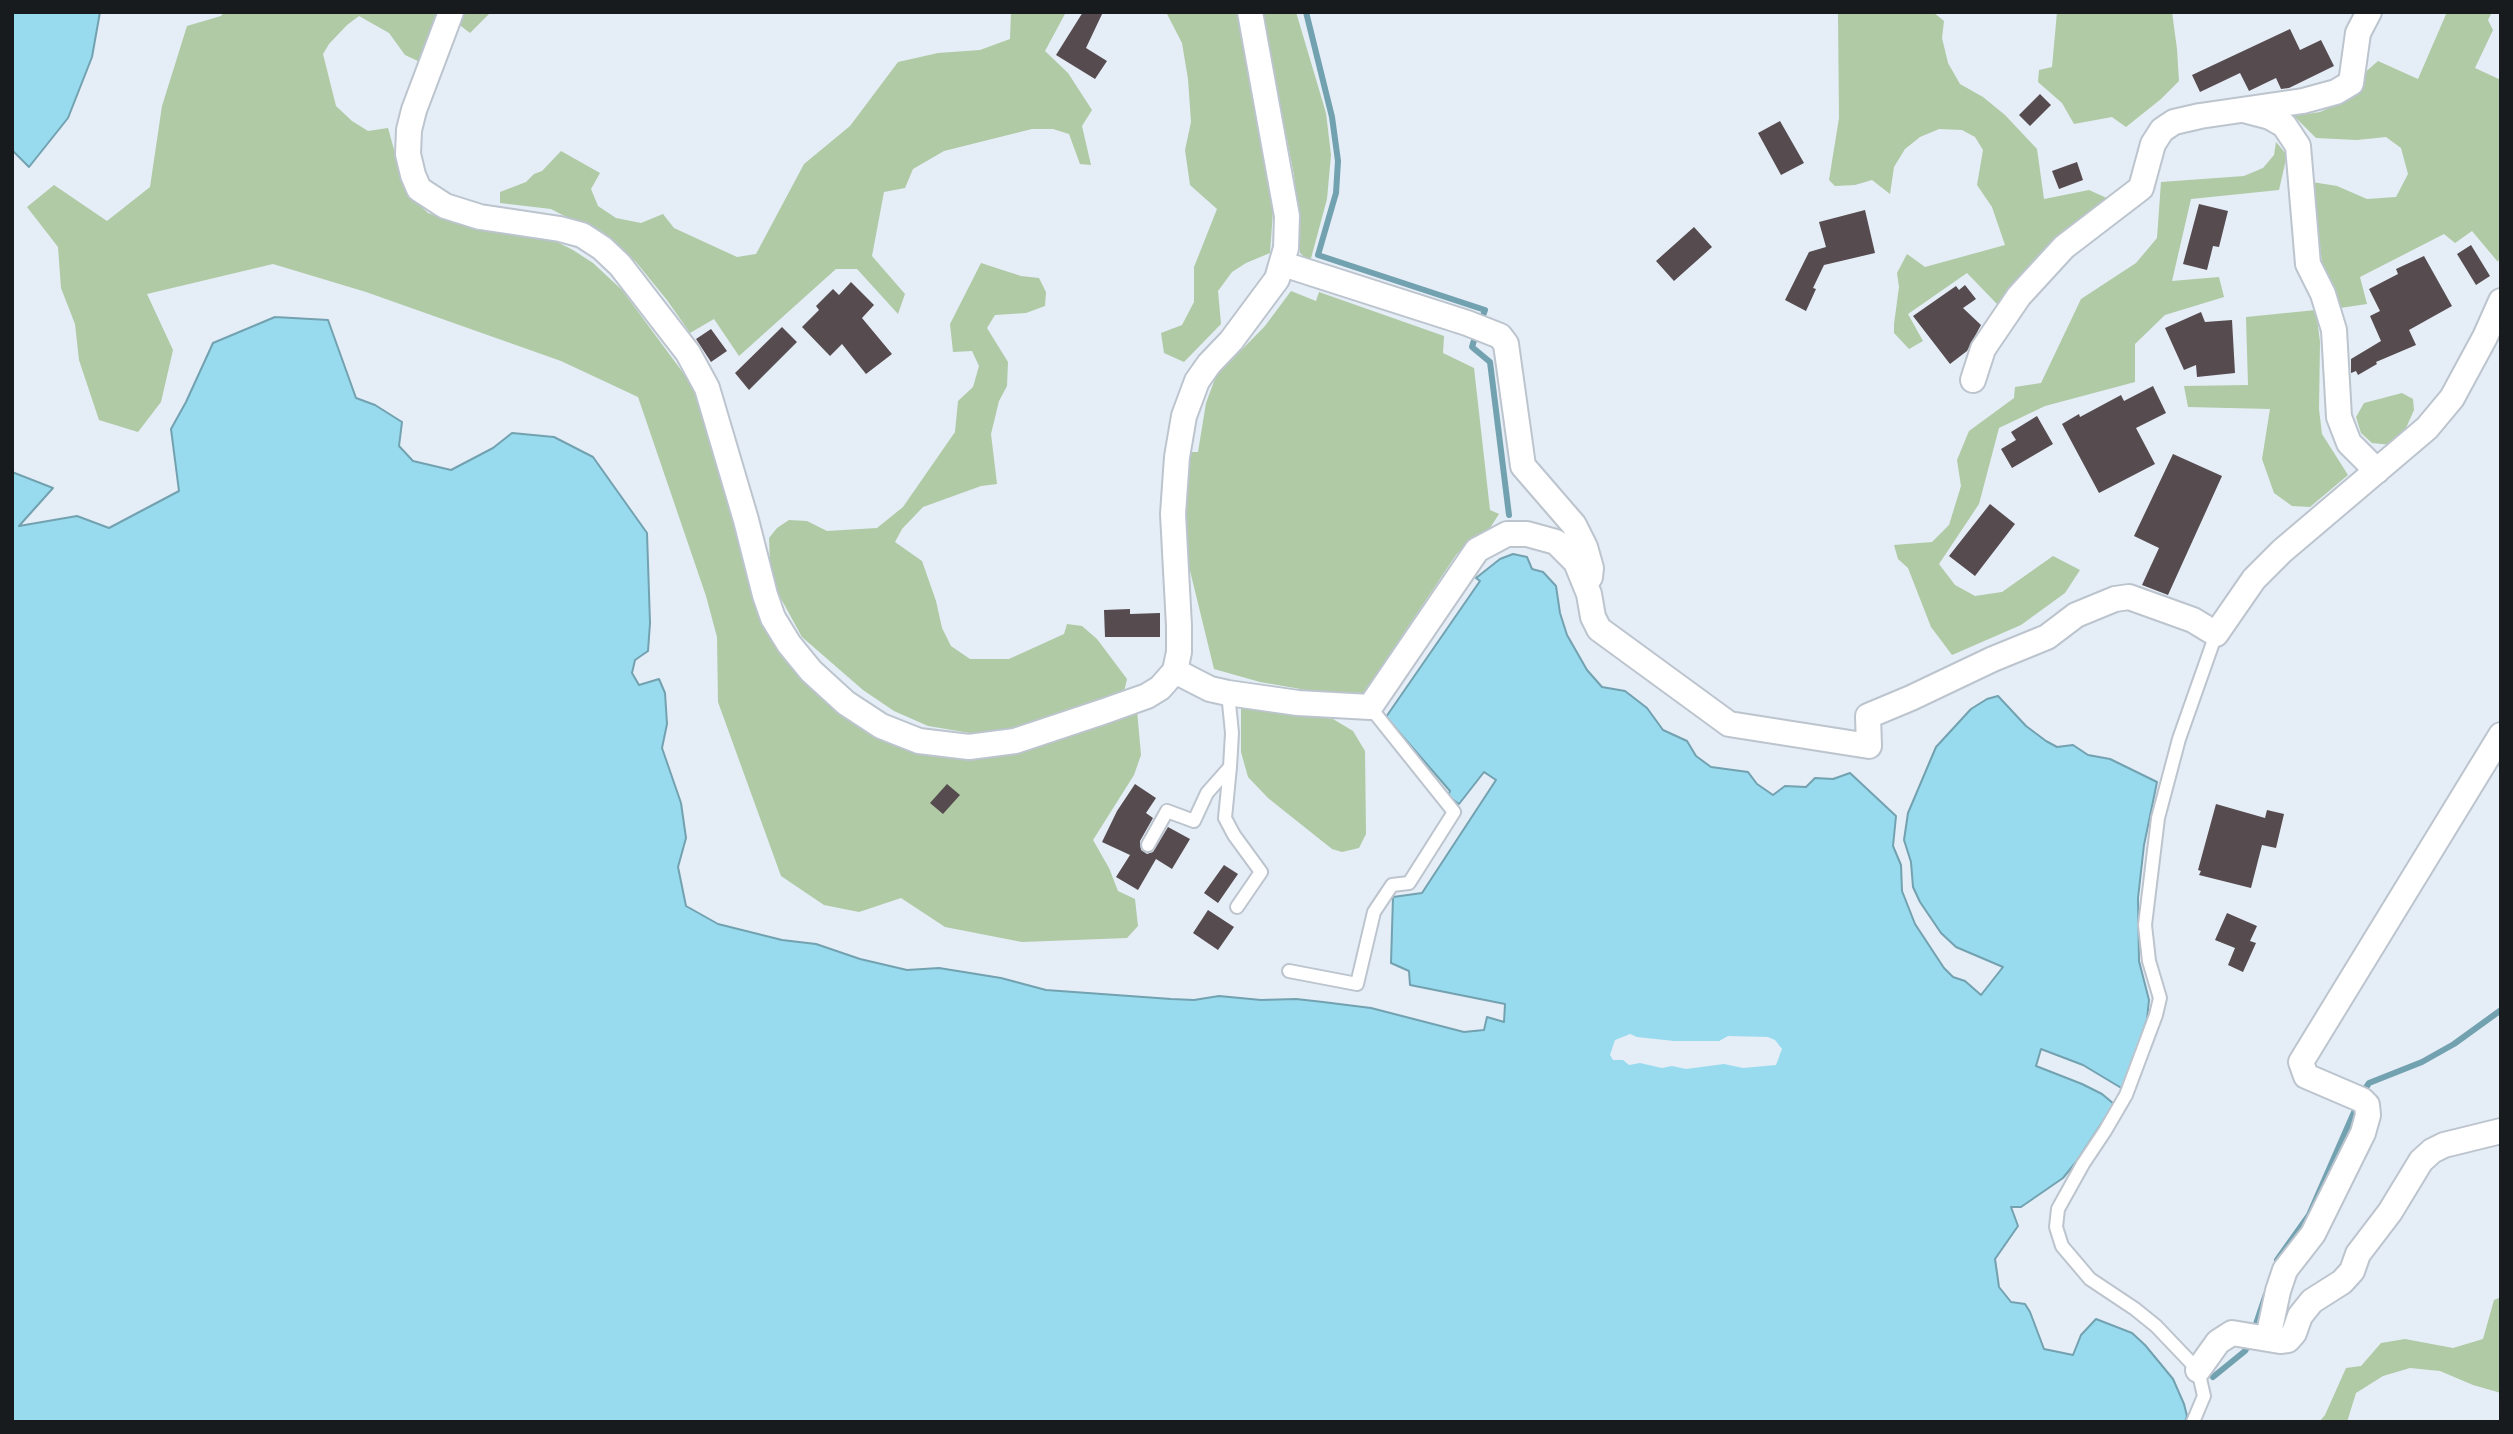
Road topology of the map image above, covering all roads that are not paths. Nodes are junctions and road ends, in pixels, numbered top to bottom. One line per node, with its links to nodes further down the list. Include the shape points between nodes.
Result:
1 (451, 12): 12 (street, via 409,130 408,154 419,189 445,206 480,217 582,235 620,265 688,353 707,388 773,618 811,671 846,703 881,726 919,741 995,745 1147,696)
2 (1250, 12): 5 (street, via 1287,216)
3 (2369, 12): 4 (street, via 2358,33 2351,83 2303,101)
4 (2241, 109): 8 (street, via 2174,122 2162,130 2153,144 2141,188 2064,247 2020,296 1983,349); 9 (street, via 2284,125 2298,146 2308,264 2334,330 2339,417 2349,443)
5 (1283, 264): 10 (street, via 1500,336 1506,344 1523,466 1574,525 1591,568); 12 (street, via 1256,309 1197,381 1184,416 1172,514 1179,626)
6 (2501, 301): 7 (street)
7 (2493, 341): 9 (street, via 2427,428)
8 (1973, 380)
9 (2376, 471): 11 (street, via 2254,579)
10 (1589, 594): 11 (street, via 1600,629 1729,724 1869,746 1868,716 2047,637 2076,615 2115,599 2129,597 2193,620); 14 (street, via 1576,562 1556,542 1527,534 1498,537 1477,550)
11 (2216, 634): 22 (lane, via 2179,739 2158,818 2145,925 2160,998 2156,1015 2126,1095 2058,1209 2056,1227 2062,1246 2090,1279 2136,1309)
12 (1175, 671): 13 (street, via 1210,690)
13 (1228, 693): 14 (street); 16 (lane, via 1233,733)
14 (1370, 707): 19 (lane, via 1454,812 1409,883 1392,885 1374,912 1357,984)
15 (2501, 735): 21 (street, via 2301,1062 2306,1076 2362,1100 2368,1115 2314,1234 2285,1270)
16 (1230, 767): 17 (lane, via 1207,793 1194,821 1167,811); 18 (lane, via 1225,818 1261,872)
17 (1148, 845)
18 (1237, 907)
19 (1290, 971)
20 (2501, 1131): 21 (street, via 2432,1151 2358,1254 2352,1271 2312,1301 2288,1340)
21 (2268, 1338): 22 (street, via 2232,1333 2218,1342)
22 (2198, 1370): 23 (lane, via 2204,1396)
23 (2193, 1422)

